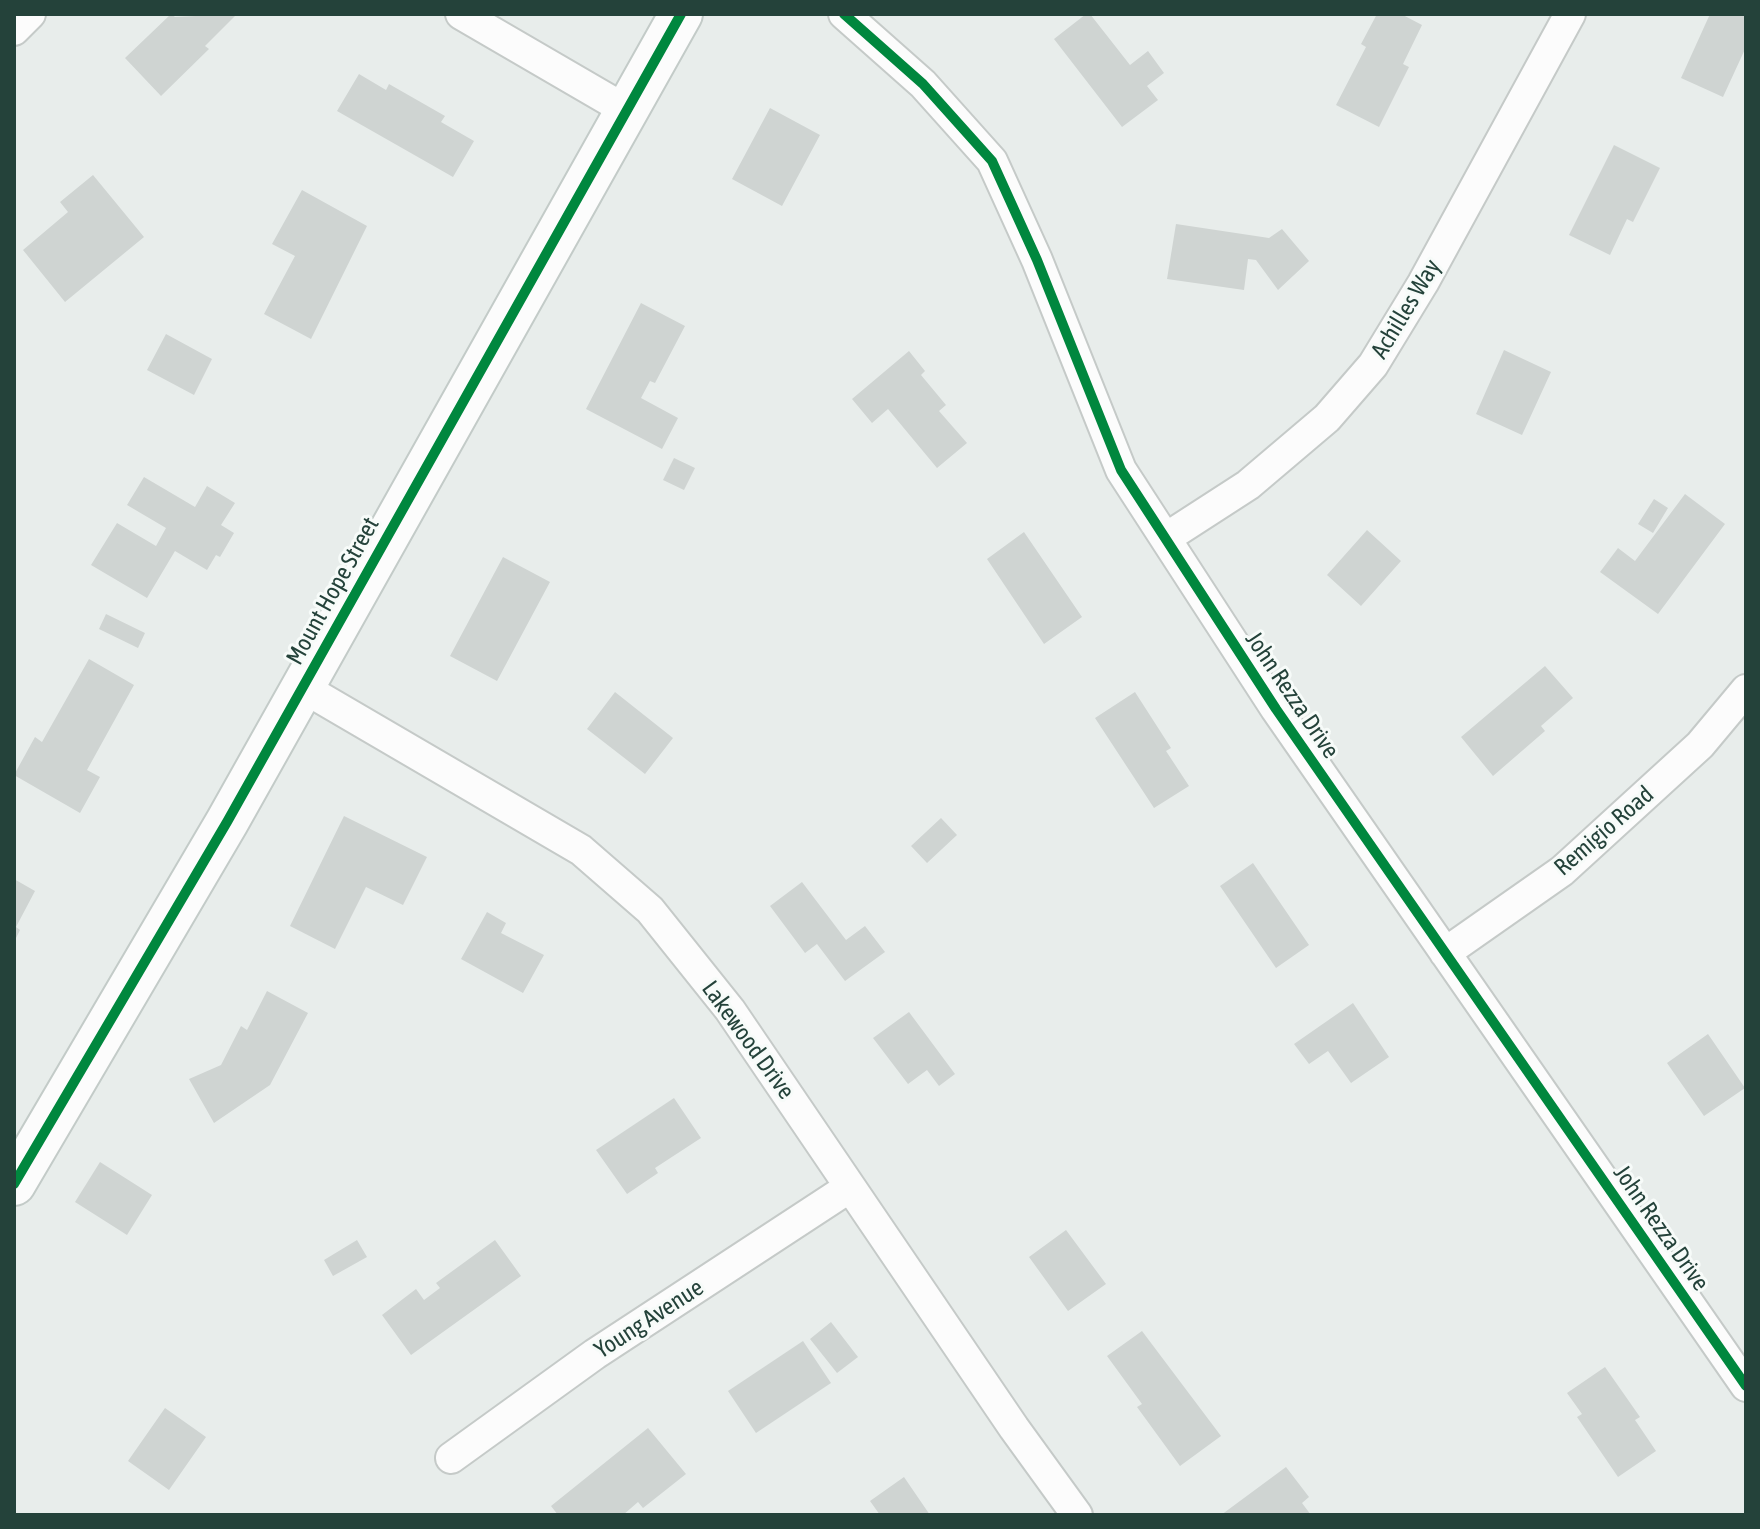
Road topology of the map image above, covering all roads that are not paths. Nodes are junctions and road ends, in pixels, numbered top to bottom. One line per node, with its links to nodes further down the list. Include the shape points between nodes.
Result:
1 (30, 14): 6 (street)
2 (461, 14): 7 (street)
3 (681, 14): 7 (street, Mount Hope Street)
4 (844, 14): 8 (street, John Rezza Drive, via 923,84 992,161 1121,470)
5 (1570, 14): 8 (street, Achilles Way, via 1373,365 1327,418 1248,485)
6 (14, 30)
7 (626, 110): 9 (street, Mount Hope Street)
8 (1166, 538): 11 (street, John Rezza Drive, via 1276,709)
9 (302, 687): 12 (street, Mount Hope Street, via 227,822); 13 (street, Lakewood Drive, via 581,850 650,910 730,1010)
10 (1746, 690): 11 (street, Remigio Road, via 1700,745 1562,871)
11 (1445, 953): 14 (street, John Rezza Drive)
12 (20, 1162)
13 (850, 1187): 15 (street, Young Avenue, via 595,1354); 16 (street, Lakewood Drive)
14 (1746, 1386)
15 (451, 1458)
16 (1077, 1515)

